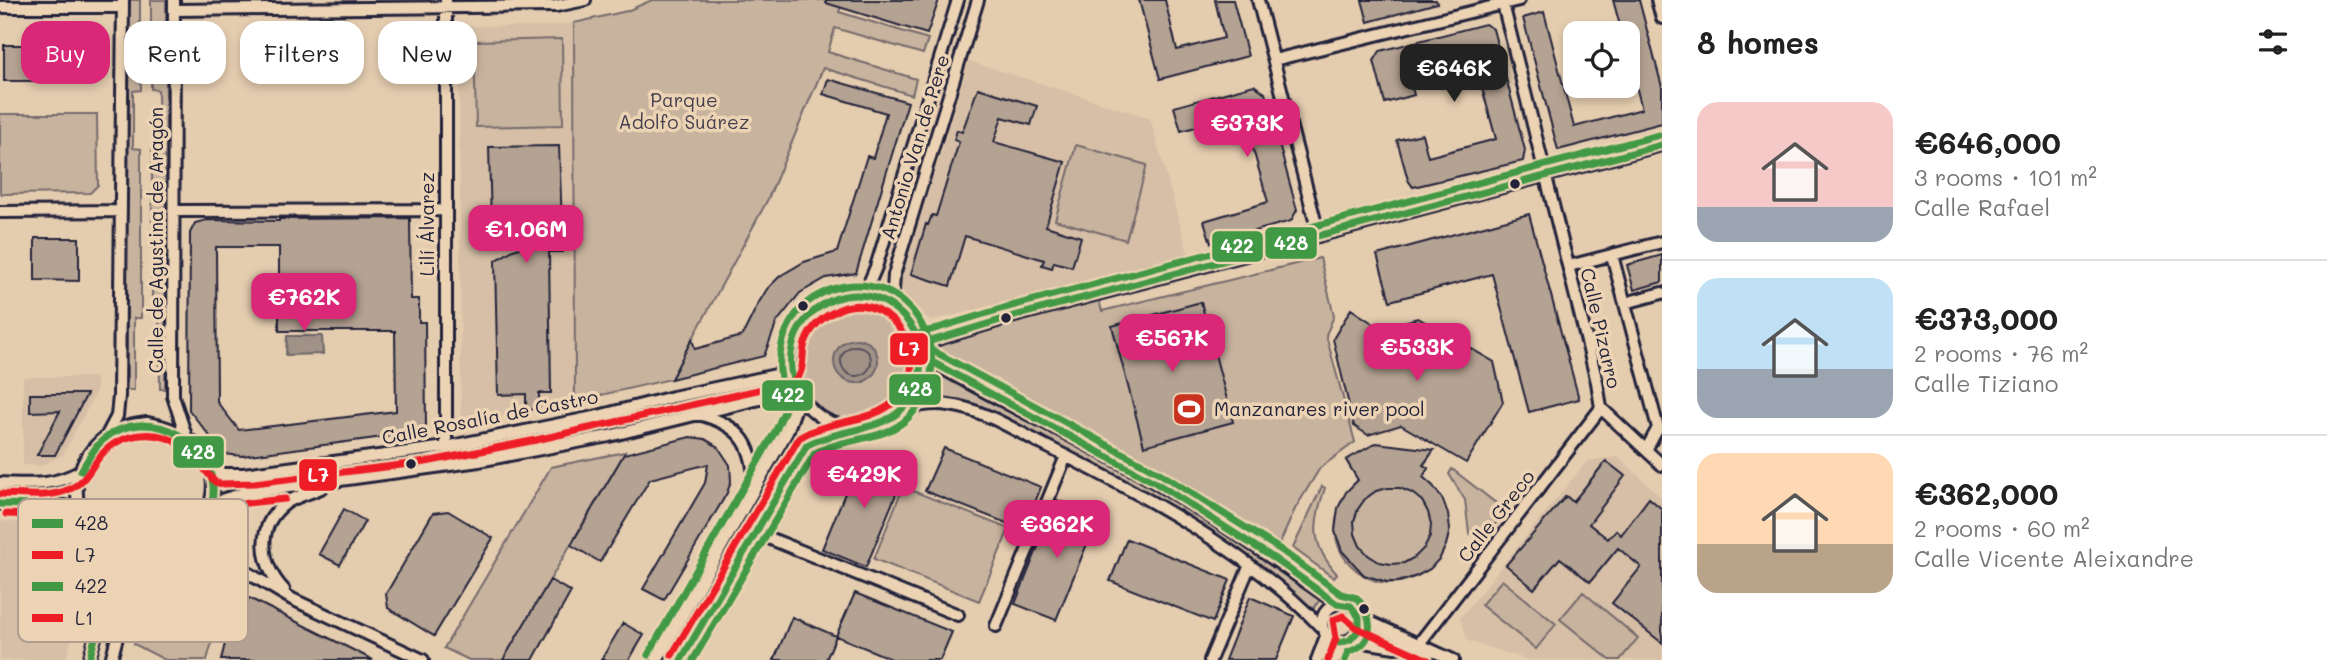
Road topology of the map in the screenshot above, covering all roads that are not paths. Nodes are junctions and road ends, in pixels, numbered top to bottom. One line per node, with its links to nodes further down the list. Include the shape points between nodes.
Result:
1 (585, 0): 9 (street, via 556,6)
2 (958, 0): 25 (street, Antonio Van de Pere)
3 (978, 0): 27 (street, Antonio Van de Pere, via 894,275)
4 (1258, 0): 13 (street)
5 (1519, 0): 7 (street)
6 (1657, 0): 12 (street)
7 (1502, 2): 13 (street); 15 (street, Calle Pizarro)
8 (123, 4): 11 (street); 19 (street, Calle de Agustina de Aragón)
9 (446, 4): 10 (street); 16 (street, Lilí Álvarez)
10 (174, 5): 17 (street, Calle de Agustina de Aragón)
11 (0, 7)
12 (1662, 18)
13 (1275, 60): 20 (street)
14 (1662, 145): 15 (street)
15 (1546, 175): 20 (street); 23 (street, Calle Pizarro)
16 (445, 210): 17 (street); 38 (street, Lilí Álvarez)
17 (173, 211): 37 (street, Calle de Agustina de Aragón, via 173,396)
18 (0, 212): 19 (street)
19 (121, 212): 36 (street, Calle de Agustina de Aragón, via 119,396 117,416)
20 (1319, 236): 28 (street)
21 (1662, 242): 22 (street)
22 (1612, 255): 23 (street); 26 (street)
23 (1569, 266): 32 (street, Calle Pizarro)
24 (1662, 293): 26 (street)
25 (864, 295): 27 (street); 30 (street, via 832,299 809,314 794,337)
26 (1625, 303): 39 (street, via 1658,428)
27 (892, 305): 28 (street, via 907,318)
28 (920, 344): 29 (street)
29 (923, 357): 33 (street, via 916,389); 56 (street, via 1156,483)
30 (790, 372): 31 (street); 38 (street, Calle Rosalía de Castro)
31 (798, 393): 34 (street, Calle Rosalía de Castro); 35 (street, via 819,416); 46 (street, via 788,432)
32 (1601, 408): 39 (street, Calle Pizarro); 64 (street, Calle Greco)
33 (897, 413): 35 (street, via 882,422); 41 (street, via 920,404 950,405 988,416)
34 (695, 414): 44 (street, Calle Rosalía de Castro, via 479,461); 46 (street, via 730,426 743,439 754,469)
35 (854, 427): 52 (street, via 807,445)
36 (107, 435): 37 (street, via 147,423); 43 (street, via 94,447)
37 (186, 436): 40 (street)
38 (446, 447): 40 (street, Calle Rosalía de Castro, via 243,474 222,474)
39 (1646, 450): 42 (street, Calle Pizarro)
40 (202, 453): 48 (street, via 210,469)
41 (1066, 456): 53 (street, via 1149,501); 59 (street)
42 (1662, 466)
43 (81, 471): 45 (street, via 48,484); 47 (street)
44 (338, 482): 49 (street, Calle Rosalía de Castro); 55 (street, via 289,501 268,525 264,541 267,565)
45 (0, 483)
46 (754, 491): 68 (street)
47 (78, 499)
48 (212, 499)
49 (224, 499)
50 (0, 504): 51 (street)
51 (18, 505)
52 (754, 532): 57 (street); 69 (street)
53 (1250, 565): 60 (street, via 1296,601); 70 (street)
54 (248, 573): 55 (street)
55 (292, 599): 67 (street)
56 (1337, 604): 58 (street, via 1350,606); 60 (street, via 1322,617)
57 (958, 615)
58 (1359, 617): 61 (street, via 1359,630); 64 (street)
59 (996, 626)
60 (1324, 631): 61 (street); 71 (street)
61 (1345, 641): 64 (street); 72 (street)
62 (94, 642): 65 (street)
63 (116, 642): 66 (street)
64 (1418, 645): 73 (street)
65 (89, 660)
66 (111, 660)
67 (423, 660)
68 (657, 660)
69 (681, 660)
70 (1210, 660)
71 (1317, 660)
72 (1334, 660)
73 (1454, 660)

